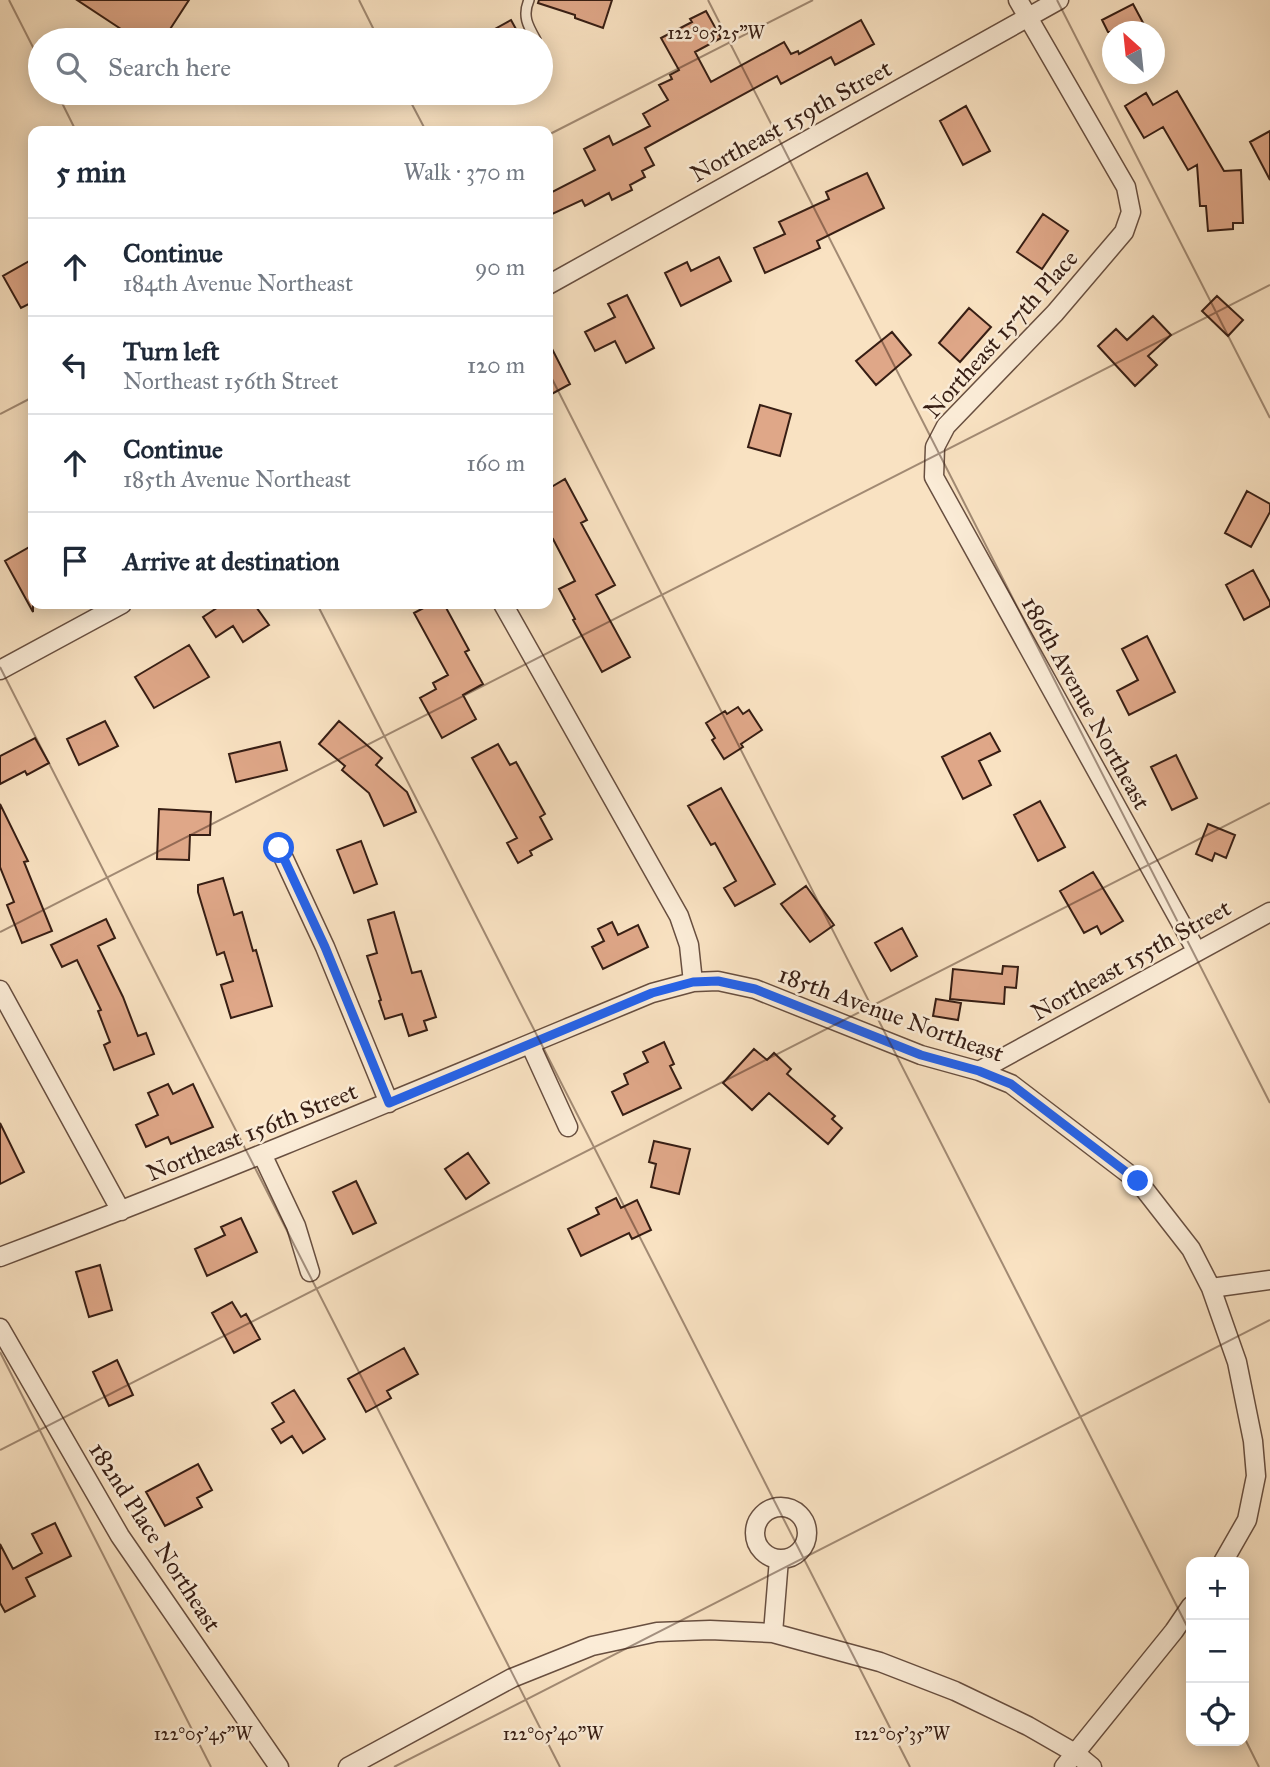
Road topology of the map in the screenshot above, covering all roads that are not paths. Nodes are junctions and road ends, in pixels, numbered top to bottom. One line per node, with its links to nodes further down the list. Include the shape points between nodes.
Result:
1 (529, 0): 5 (lane, via 525,22)
2 (1018, 0): 4 (street)
3 (1059, 0): 4 (street, Northeast 159th Street)
4 (1028, 18): 6 (street, Northeast 159th Street); 7 (street, Northeast 157th Place, via 1126,187 1130,212 1124,232 1055,313 946,426 935,447)
5 (529, 28)
6 (553, 282)
7 (934, 477): 13 (street, 186th Avenue Northeast)
8 (113, 609): 10 (street)
9 (506, 609): 15 (street, via 679,916 689,945)
10 (0, 670)
11 (279, 848): 19 (street)
12 (1270, 912): 13 (street, Northeast 155th Street)
13 (1197, 952): 18 (street, Northeast 155th Street)
14 (718, 981): 15 (street, Northeast 156th Street); 18 (street, 185th Avenue Northeast, via 755,989 921,1055)
15 (693, 982): 17 (street, Northeast 156th Street, via 652,993)
16 (0, 990): 22 (street)
17 (530, 1044): 19 (street, Northeast 156th Street); 20 (street)
18 (979, 1071): 26 (street, 185th Avenue Northeast, via 1011,1084 1138,1181 1191,1249)
19 (389, 1103): 21 (street, Northeast 156th Street)
20 (568, 1127)
21 (262, 1154): 22 (street, Northeast 156th Street); 24 (street, via 296,1226)
22 (121, 1211): 23 (street, Northeast 156th Street)
23 (0, 1257)
24 (310, 1272)
25 (1270, 1280): 26 (street)
26 (1212, 1288): 28 (street, 185th Avenue Northeast, via 1237,1362 1256,1476 1247,1520)
27 (0, 1328): 33 (street, 182nd Place Northeast, via 120,1536)
28 (1226, 1557)
29 (779, 1559): 31 (street)
30 (1186, 1613): 32 (street)
31 (773, 1633): 32 (street, via 880,1662 955,1690 1028,1726); 34 (street, via 657,1632 592,1646 512,1678)
32 (1069, 1760): 35 (street)
33 (279, 1767)
34 (348, 1767)
35 (1092, 1767)

